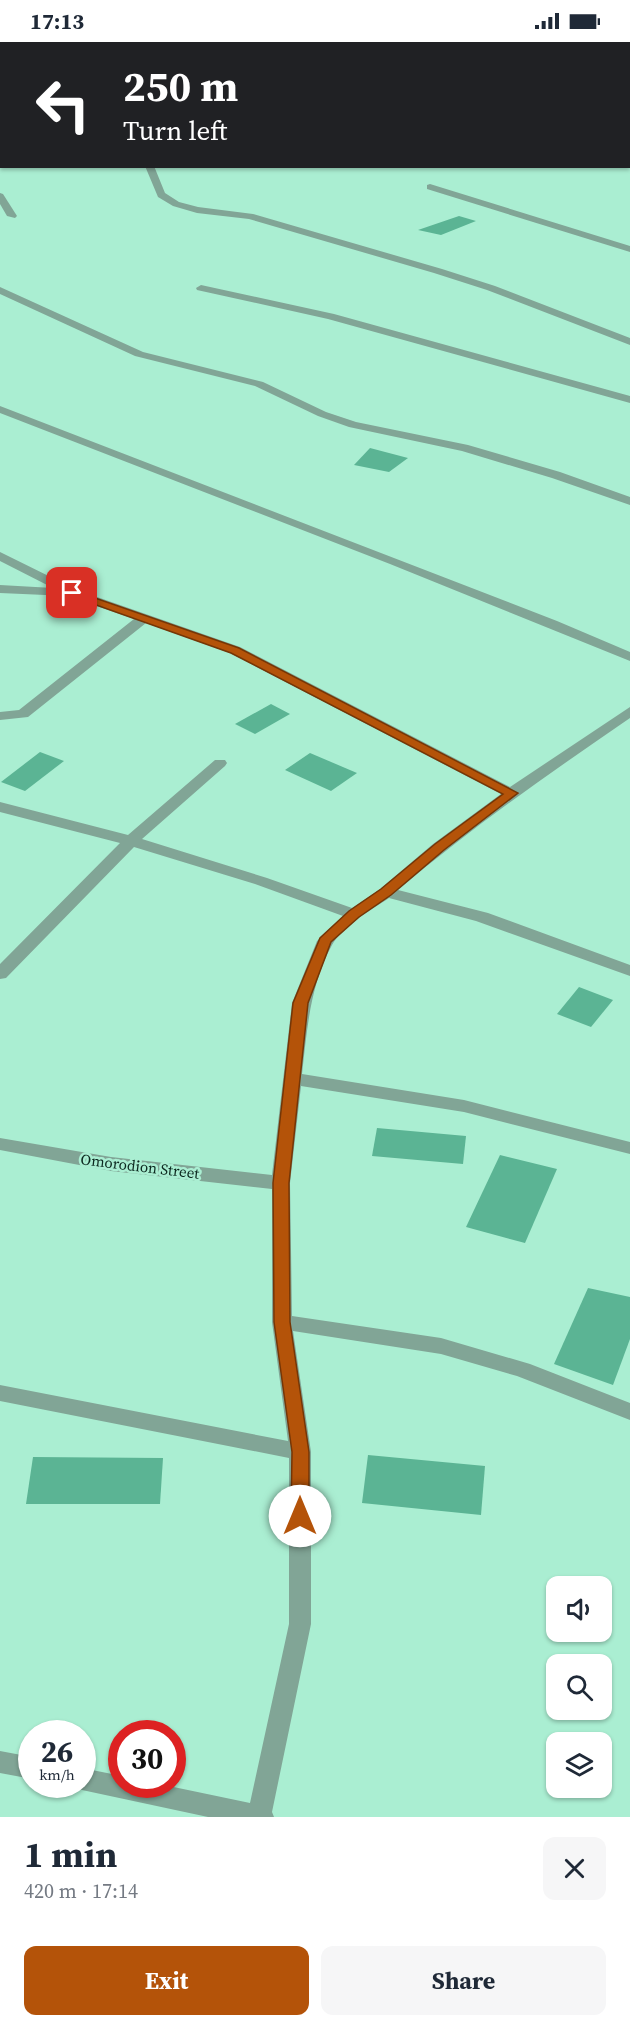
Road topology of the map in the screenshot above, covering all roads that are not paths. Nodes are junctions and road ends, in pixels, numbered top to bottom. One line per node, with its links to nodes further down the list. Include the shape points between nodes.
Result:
1 (150, 168): 8 (street, via 161,195 176,204 250,216 438,271)
2 (430, 187): 5 (street)
3 (0, 196): 4 (street)
4 (12, 216)
5 (630, 249)
6 (201, 288): 9 (street, via 341,319)
7 (0, 290): 11 (street, via 139,354 259,384 353,425 464,448)
8 (630, 342)
9 (630, 400)
10 (0, 409): 16 (street, via 397,561)
11 (630, 501)
12 (0, 556): 14 (street)
13 (0, 589): 14 (street)
14 (72, 593): 15 (street)
15 (144, 618): 18 (street, via 23,714); 20 (street, via 235,650)
16 (630, 657)
17 (630, 711): 20 (street)
18 (0, 717)
19 (220, 763): 22 (street)
20 (511, 793): 23 (street)
21 (0, 807): 22 (street)
22 (131, 841): 24 (street); 26 (street)
23 (386, 892): 24 (street); 25 (street, via 482,917)
24 (354, 914): 27 (street, via 325,941 301,1003)
25 (630, 971)
26 (0, 974)
27 (293, 1079): 29 (street, via 464,1106); 30 (street)
28 (0, 1144): 30 (street, Omorodion Street, via 111,1164)
29 (630, 1148)
30 (281, 1183): 31 (street)
31 (282, 1322): 33 (street, via 441,1347 523,1370); 34 (street)
32 (0, 1393): 34 (street)
33 (630, 1412)
34 (300, 1452): 38 (street, via 300,1624)
35 (0, 1762): 36 (street)
36 (18, 1765)
37 (96, 1782): 38 (street)
38 (260, 1817)

